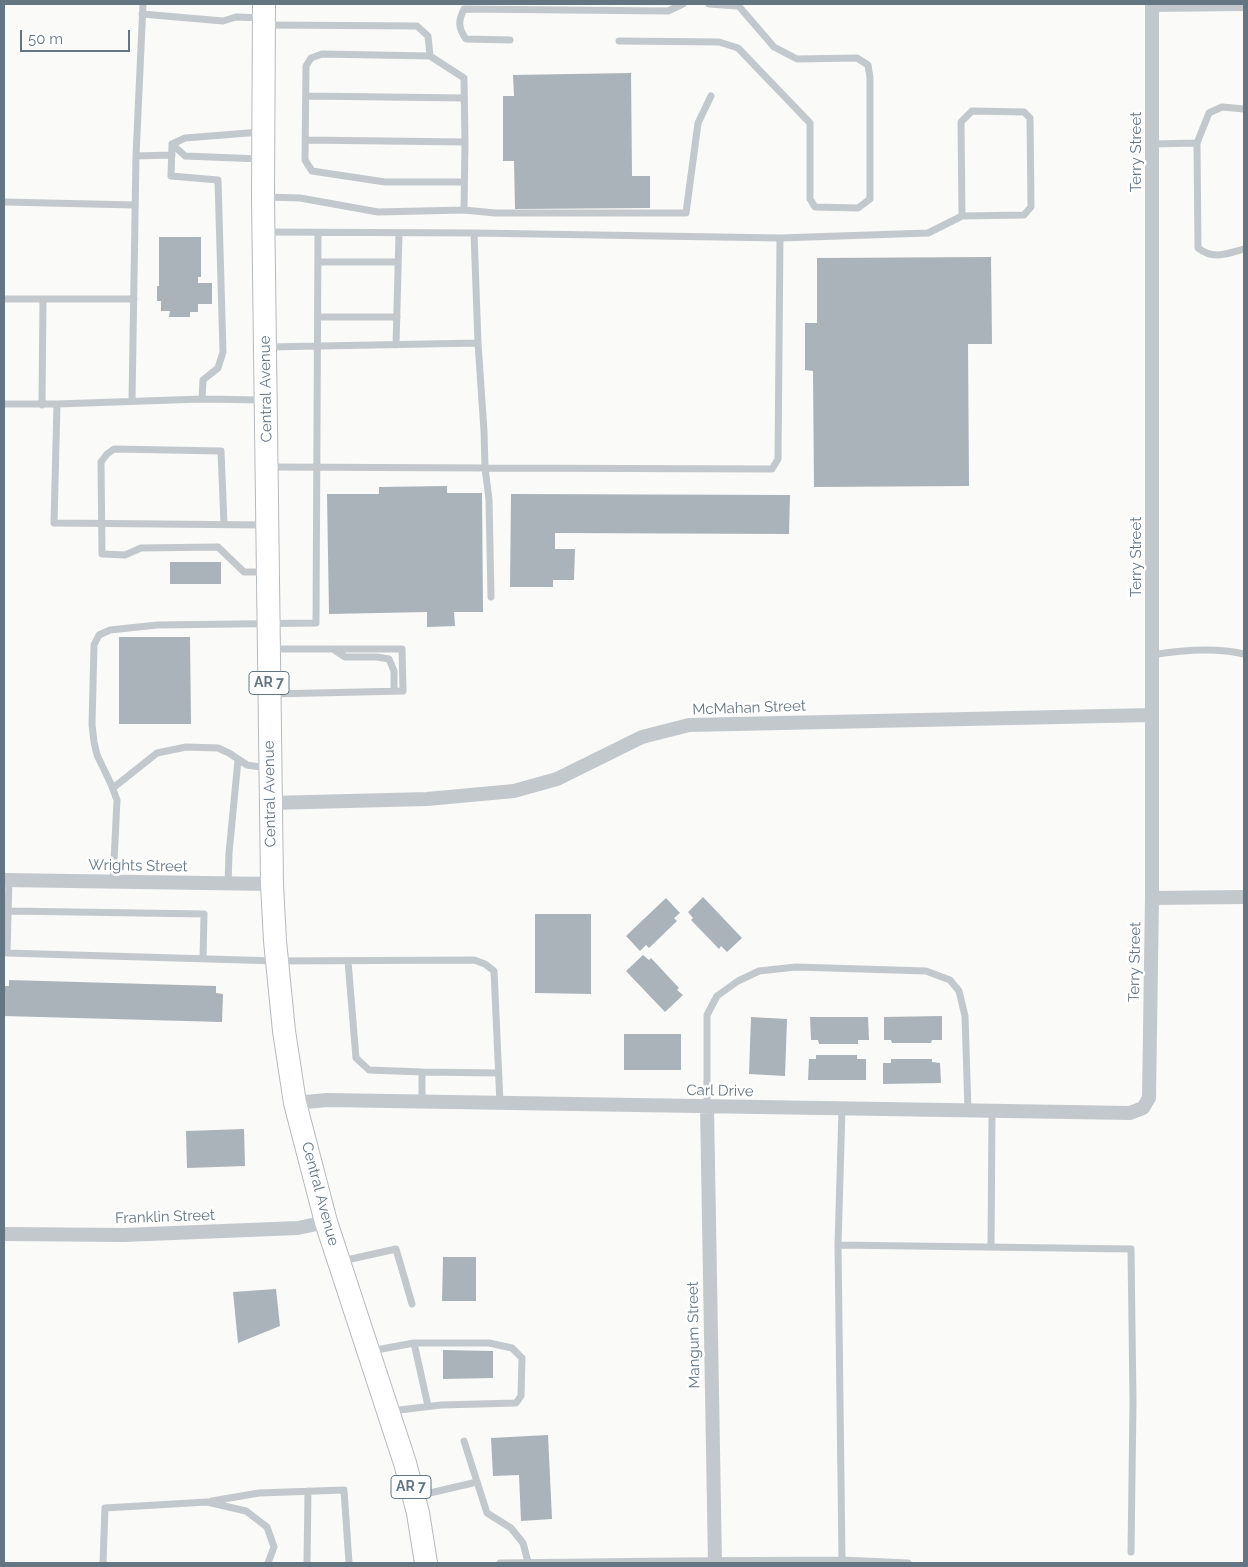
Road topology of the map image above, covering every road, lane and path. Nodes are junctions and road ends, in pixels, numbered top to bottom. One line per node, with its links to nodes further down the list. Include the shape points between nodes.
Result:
1 (143, 4): 7 (lane)
2 (683, 4): 9 (lane, via 668,11 464,9 459,18 459,29 466,39)
3 (710, 4): 6 (lane)
4 (1152, 4): 5 (street); 21 (street, Terry Street)
5 (1244, 4)
6 (737, 5): 10 (lane, via 774,47 797,59 857,58 868,65 870,199 858,208 815,207 810,200 810,123 738,48 719,42)
7 (142, 14): 8 (lane, via 222,20); 23 (lane)
8 (264, 16): 11 (lane, via 417,26 428,36); 16 (main road, Central Avenue / AR 7)
9 (510, 40)
10 (619, 41)
11 (430, 56): 12 (lane, via 322,54 311,58 306,66); 14 (lane, via 464,78)
12 (306, 96): 14 (lane); 17 (lane)
13 (711, 96): 29 (lane, via 698,123 686,213 495,213)
14 (464, 98): 18 (lane)
15 (1244, 109): 19 (lane, via 1222,107 1209,113)
16 (264, 132): 20 (lane, via 185,138); 24 (main road, Central Avenue / AR 7)
17 (305, 140): 18 (lane); 25 (lane, via 305,160 312,171 384,182)
18 (465, 142): 25 (lane)
19 (1197, 143): 21 (lane); 36 (lane, via 1198,248 1218,257)
20 (172, 144): 22 (lane); 24 (lane, via 185,156)
21 (1152, 144): 65 (street, Terry Street)
22 (172, 155): 23 (lane); 48 (lane, via 172,176 218,180 223,352 218,368 202,380)
23 (136, 156): 28 (lane)
24 (264, 159): 26 (main road, Central Avenue / AR 7)
25 (464, 182): 29 (lane)
26 (263, 197): 29 (lane, via 300,198 378,212); 31 (main road, Central Avenue / AR 7)
27 (4, 202): 28 (lane)
28 (135, 205): 41 (lane)
29 (464, 210)
30 (962, 216): 30 (lane, via 1024,215 1031,207 1030,118 1024,112 972,111 961,122); 35 (lane, via 928,233)
31 (264, 232): 32 (lane); 47 (main road, Central Avenue / AR 7)
32 (318, 233): 33 (lane); 37 (lane)
33 (399, 233): 34 (lane); 38 (lane)
34 (474, 233): 35 (lane); 44 (lane)
35 (780, 238): 56 (lane, via 778,459 772,470)
36 (1244, 249)
37 (318, 262): 38 (lane); 43 (lane)
38 (398, 262): 42 (lane)
39 (4, 299): 40 (lane)
40 (43, 299): 41 (lane); 53 (lane)
41 (134, 299): 50 (lane)
42 (397, 317): 43 (lane); 45 (lane)
43 (318, 318): 46 (lane)
44 (478, 344): 45 (lane); 56 (lane)
45 (396, 345): 46 (lane)
46 (318, 346): 47 (lane); 55 (lane)
47 (266, 347): 49 (main road, Central Avenue / AR 7)
48 (202, 399): 49 (lane); 50 (lane)
49 (266, 400): 54 (main road, Central Avenue / AR 7)
50 (132, 401): 52 (lane)
51 (4, 404): 53 (lane)
52 (57, 404): 53 (lane); 57 (lane, via 54,522)
53 (42, 405)
54 (267, 467): 55 (lane); 59 (main road, Central Avenue / AR 7)
55 (316, 467): 56 (lane); 62 (lane, via 316,623)
56 (485, 468): 61 (lane, via 489,499)
57 (101, 523): 58 (lane); 58 (lane, via 102,462 114,450 221,451); 60 (lane, via 102,554 125,554 141,548 218,547 244,572)
58 (224, 524): 59 (lane)
59 (267, 525): 60 (main road, Central Avenue / AR 7)
60 (268, 572): 62 (main road, Central Avenue / AR 7)
61 (491, 597)
62 (268, 623): 63 (main road, Central Avenue / AR 7); 72 (lane, via 157,625 110,630 99,635 94,645 92,725 97,755)
63 (269, 649): 64 (lane); 68 (main road, Central Avenue / AR 7)
64 (333, 649): 67 (lane, via 345,657 389,659 394,671); 67 (lane, via 402,648 403,691)
65 (1152, 654): 66 (lane, via 1210,650); 69 (street, Terry Street)
66 (1244, 654)
67 (394, 691): 68 (lane)
68 (269, 694): 71 (main road, Central Avenue / AR 7)
69 (1152, 715): 73 (street, McMahan Street, via 689,725 642,737 557,779 514,791 427,798); 79 (street, Terry Street)
70 (238, 760): 71 (lane, via 247,765); 72 (lane, via 218,748 186,747 157,753); 76 (lane)
71 (270, 768): 73 (main road, Central Avenue / AR 7)
72 (113, 788): 75 (lane, via 117,800)
73 (270, 803): 77 (main road, Central Avenue / AR 7)
74 (6, 880): 75 (street, Wrights Street); 80 (lane)
75 (113, 882): 76 (street, Wrights Street)
76 (228, 884): 77 (street, Wrights Street)
77 (272, 884): 82 (main road, Central Avenue / AR 7)
78 (1244, 897): 79 (street)
79 (1152, 898): 90 (street, Terry Street, via 1150,1098)
80 (8, 911): 81 (lane, via 7,953); 81 (lane, via 204,914)
81 (203, 959): 82 (lane)
82 (277, 961): 83 (lane); 87 (main road, Central Avenue / AR 7)
83 (348, 961): 84 (lane, via 356,1058 369,1070); 85 (lane, via 474,960 485,964 494,971)
84 (422, 1072): 85 (lane); 86 (lane)
85 (498, 1073): 88 (lane)
86 (422, 1102): 87 (street, Carl Drive, via 327,1100); 88 (street, Carl Drive)
87 (295, 1103): 94 (main road, Central Avenue / AR 7)
88 (500, 1103): 89 (street, Carl Drive)
89 (707, 1107): 91 (street, Carl Drive); 92 (lane, via 707,1015 717,996 738,981 759,972 796,967 926,970 950,980 959,991 965,1016); 113 (street, Mangum Street)
90 (1143, 1108): 93 (street, Carl Drive, via 1130,1113)
91 (842, 1109): 92 (street, Carl Drive); 96 (lane)
92 (968, 1111): 93 (street, Carl Drive)
93 (992, 1112): 97 (lane)
94 (326, 1222): 95 (street, Franklin Street, via 298,1228 124,1235); 98 (main road, Central Avenue / AR 7)
95 (4, 1234)
96 (838, 1244): 97 (lane); 110 (lane)
97 (991, 1247): 109 (lane, via 1131,1249)
98 (339, 1262): 99 (lane, via 396,1249); 101 (main road, Central Avenue / AR 7)
99 (412, 1304)
100 (414, 1343): 101 (lane); 102 (lane); 102 (lane, via 489,1343 512,1348 522,1358 521,1396 516,1403)
101 (368, 1351): 103 (main road, Central Avenue / AR 7)
102 (428, 1406): 103 (lane)
103 (388, 1412): 107 (main road, Central Avenue / AR 7)
104 (464, 1440): 105 (lane)
105 (477, 1482): 107 (lane); 111 (lane, via 487,1513 510,1528 523,1543)
106 (308, 1491): 108 (lane, via 259,1493); 116 (lane); 117 (lane, via 344,1490)
107 (414, 1497): 118 (main road, Central Avenue / AR 7)
108 (207, 1502): 114 (lane, via 105,1508); 115 (lane, via 246,1511 268,1527 274,1547)
109 (1131, 1552)
110 (842, 1560): 113 (lane); 120 (lane)
111 (528, 1562): 112 (lane); 119 (lane)
112 (673, 1562): 113 (lane)
113 (714, 1562)
114 (103, 1563)
115 (268, 1563)
116 (308, 1563)
117 (349, 1563)
118 (426, 1563)
119 (500, 1563)
120 (908, 1563)

